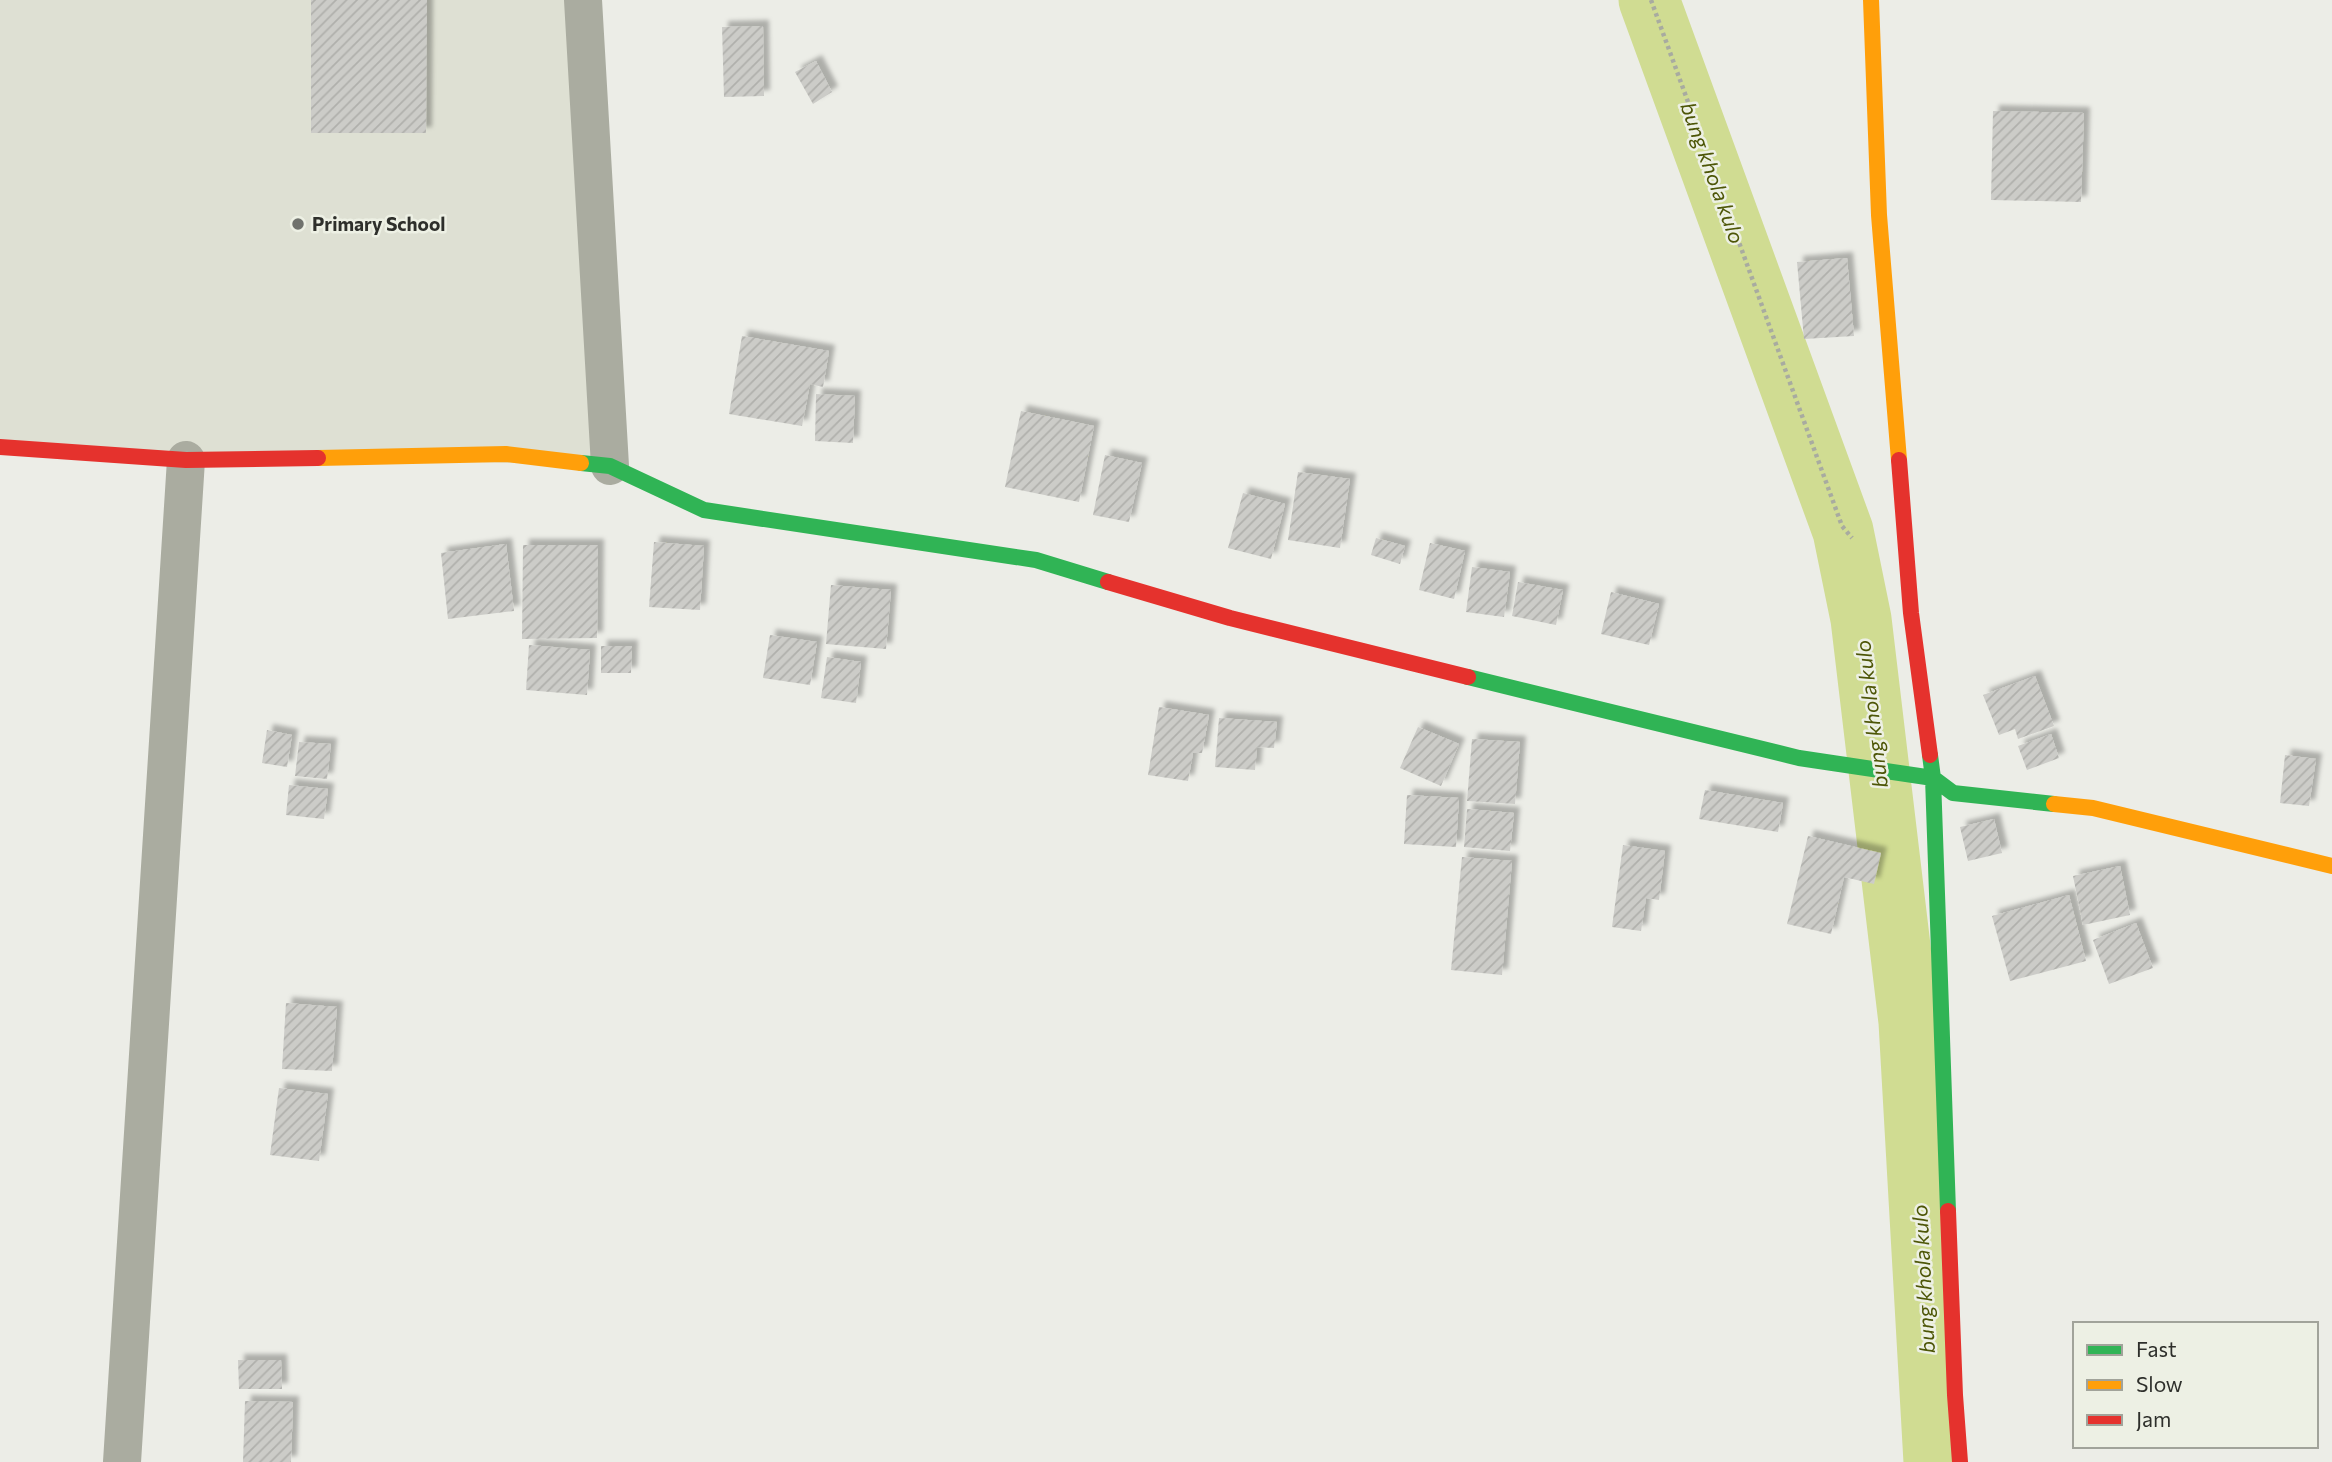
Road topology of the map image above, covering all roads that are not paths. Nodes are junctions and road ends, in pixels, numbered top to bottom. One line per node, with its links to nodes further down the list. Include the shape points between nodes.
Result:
1 (583, 0): 5 (street)
2 (1871, 0): 6 (street, via 1879,215)
3 (0, 447): 4 (street)
4 (186, 460): 5 (street, via 506,454); 8 (street)
5 (610, 466): 6 (street, via 704,510 1036,560 1336,646 1720,740 1799,758)
6 (1924, 777): 7 (street, via 1954,793 2093,808); 9 (street)
7 (2332, 866)
8 (122, 1462)
9 (1960, 1462)

